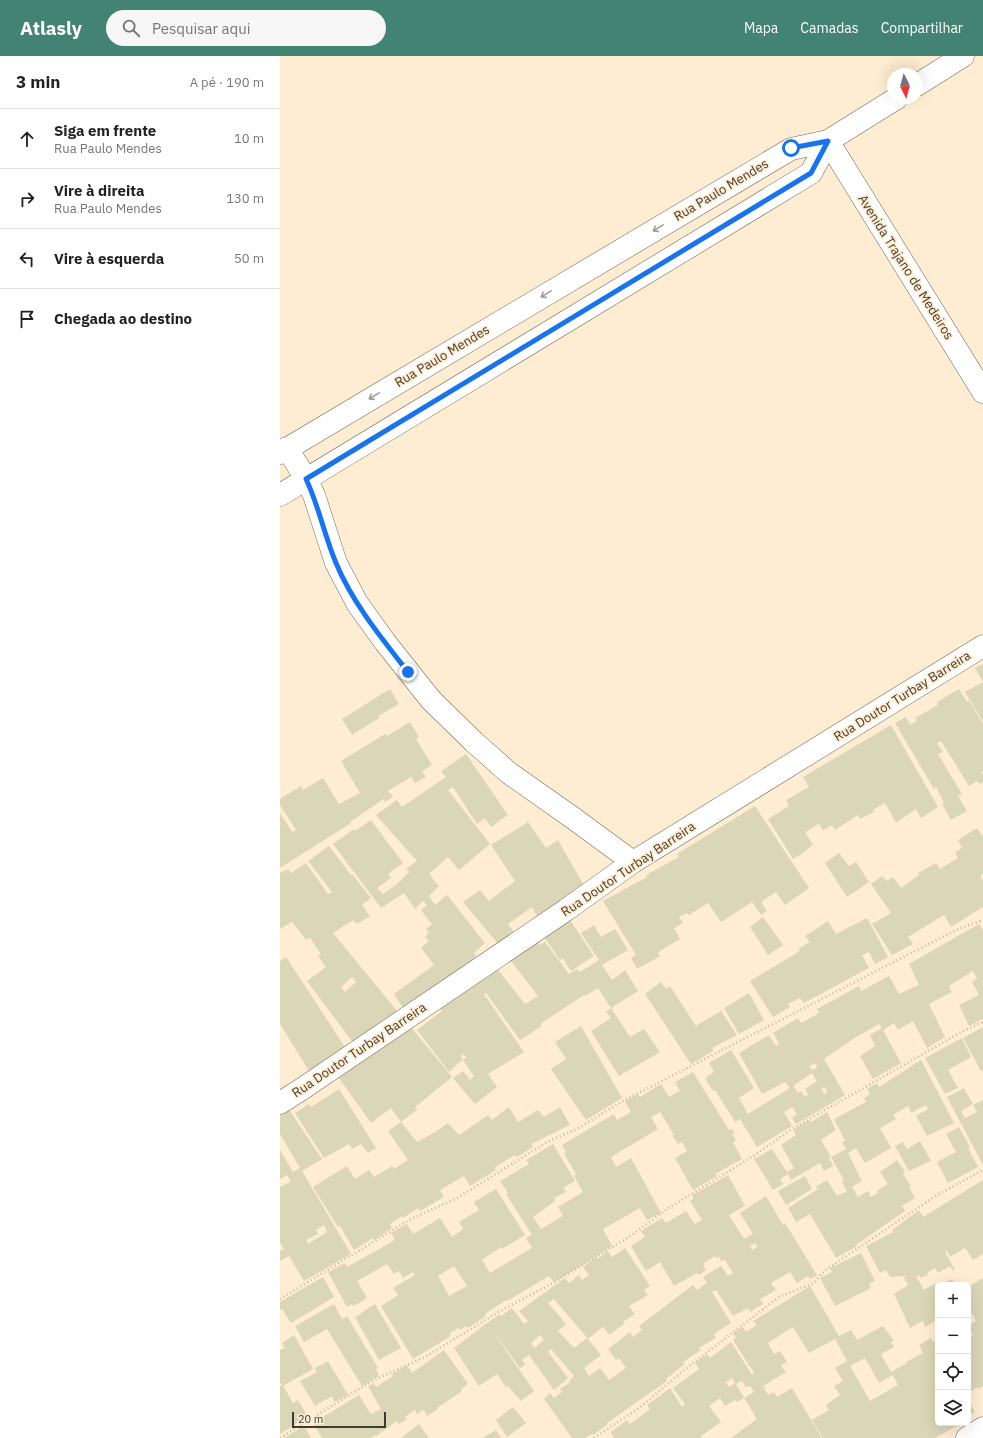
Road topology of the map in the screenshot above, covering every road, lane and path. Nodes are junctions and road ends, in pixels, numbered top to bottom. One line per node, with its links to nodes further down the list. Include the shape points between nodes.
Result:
1 (963, 56): 2 (street)
2 (923, 81)
3 (887, 104): 4 (street)
4 (828, 141): 5 (street, Avenida Trajano de Medeiros); 6 (street, Rua Paulo Mendes, one-way to 6, via 791,148); 7 (street, via 811,173)
5 (983, 392)
6 (283, 450): 7 (street)
7 (306, 479): 8 (street); 10 (street, via 314,495 336,563 357,603 431,700 509,774)
8 (280, 495)
9 (983, 646): 10 (street, Rua Doutor Turbay Barreira)
10 (633, 862): 13 (street, Rua Doutor Turbay Barreira)
11 (983, 920): 15 (path, via 958,929 621,1102 577,1129 549,1141 457,1198 411,1218)
12 (983, 1022): 17 (path, via 790,1130 670,1207 629,1237 553,1283 500,1311 426,1357 372,1381)
13 (280, 1103)
14 (983, 1170): 18 (path, via 938,1195 824,1271 814,1283 779,1297 639,1408)
15 (280, 1299)
16 (983, 1428): 19 (street)
17 (280, 1438)
18 (594, 1438)
19 (967, 1438)

